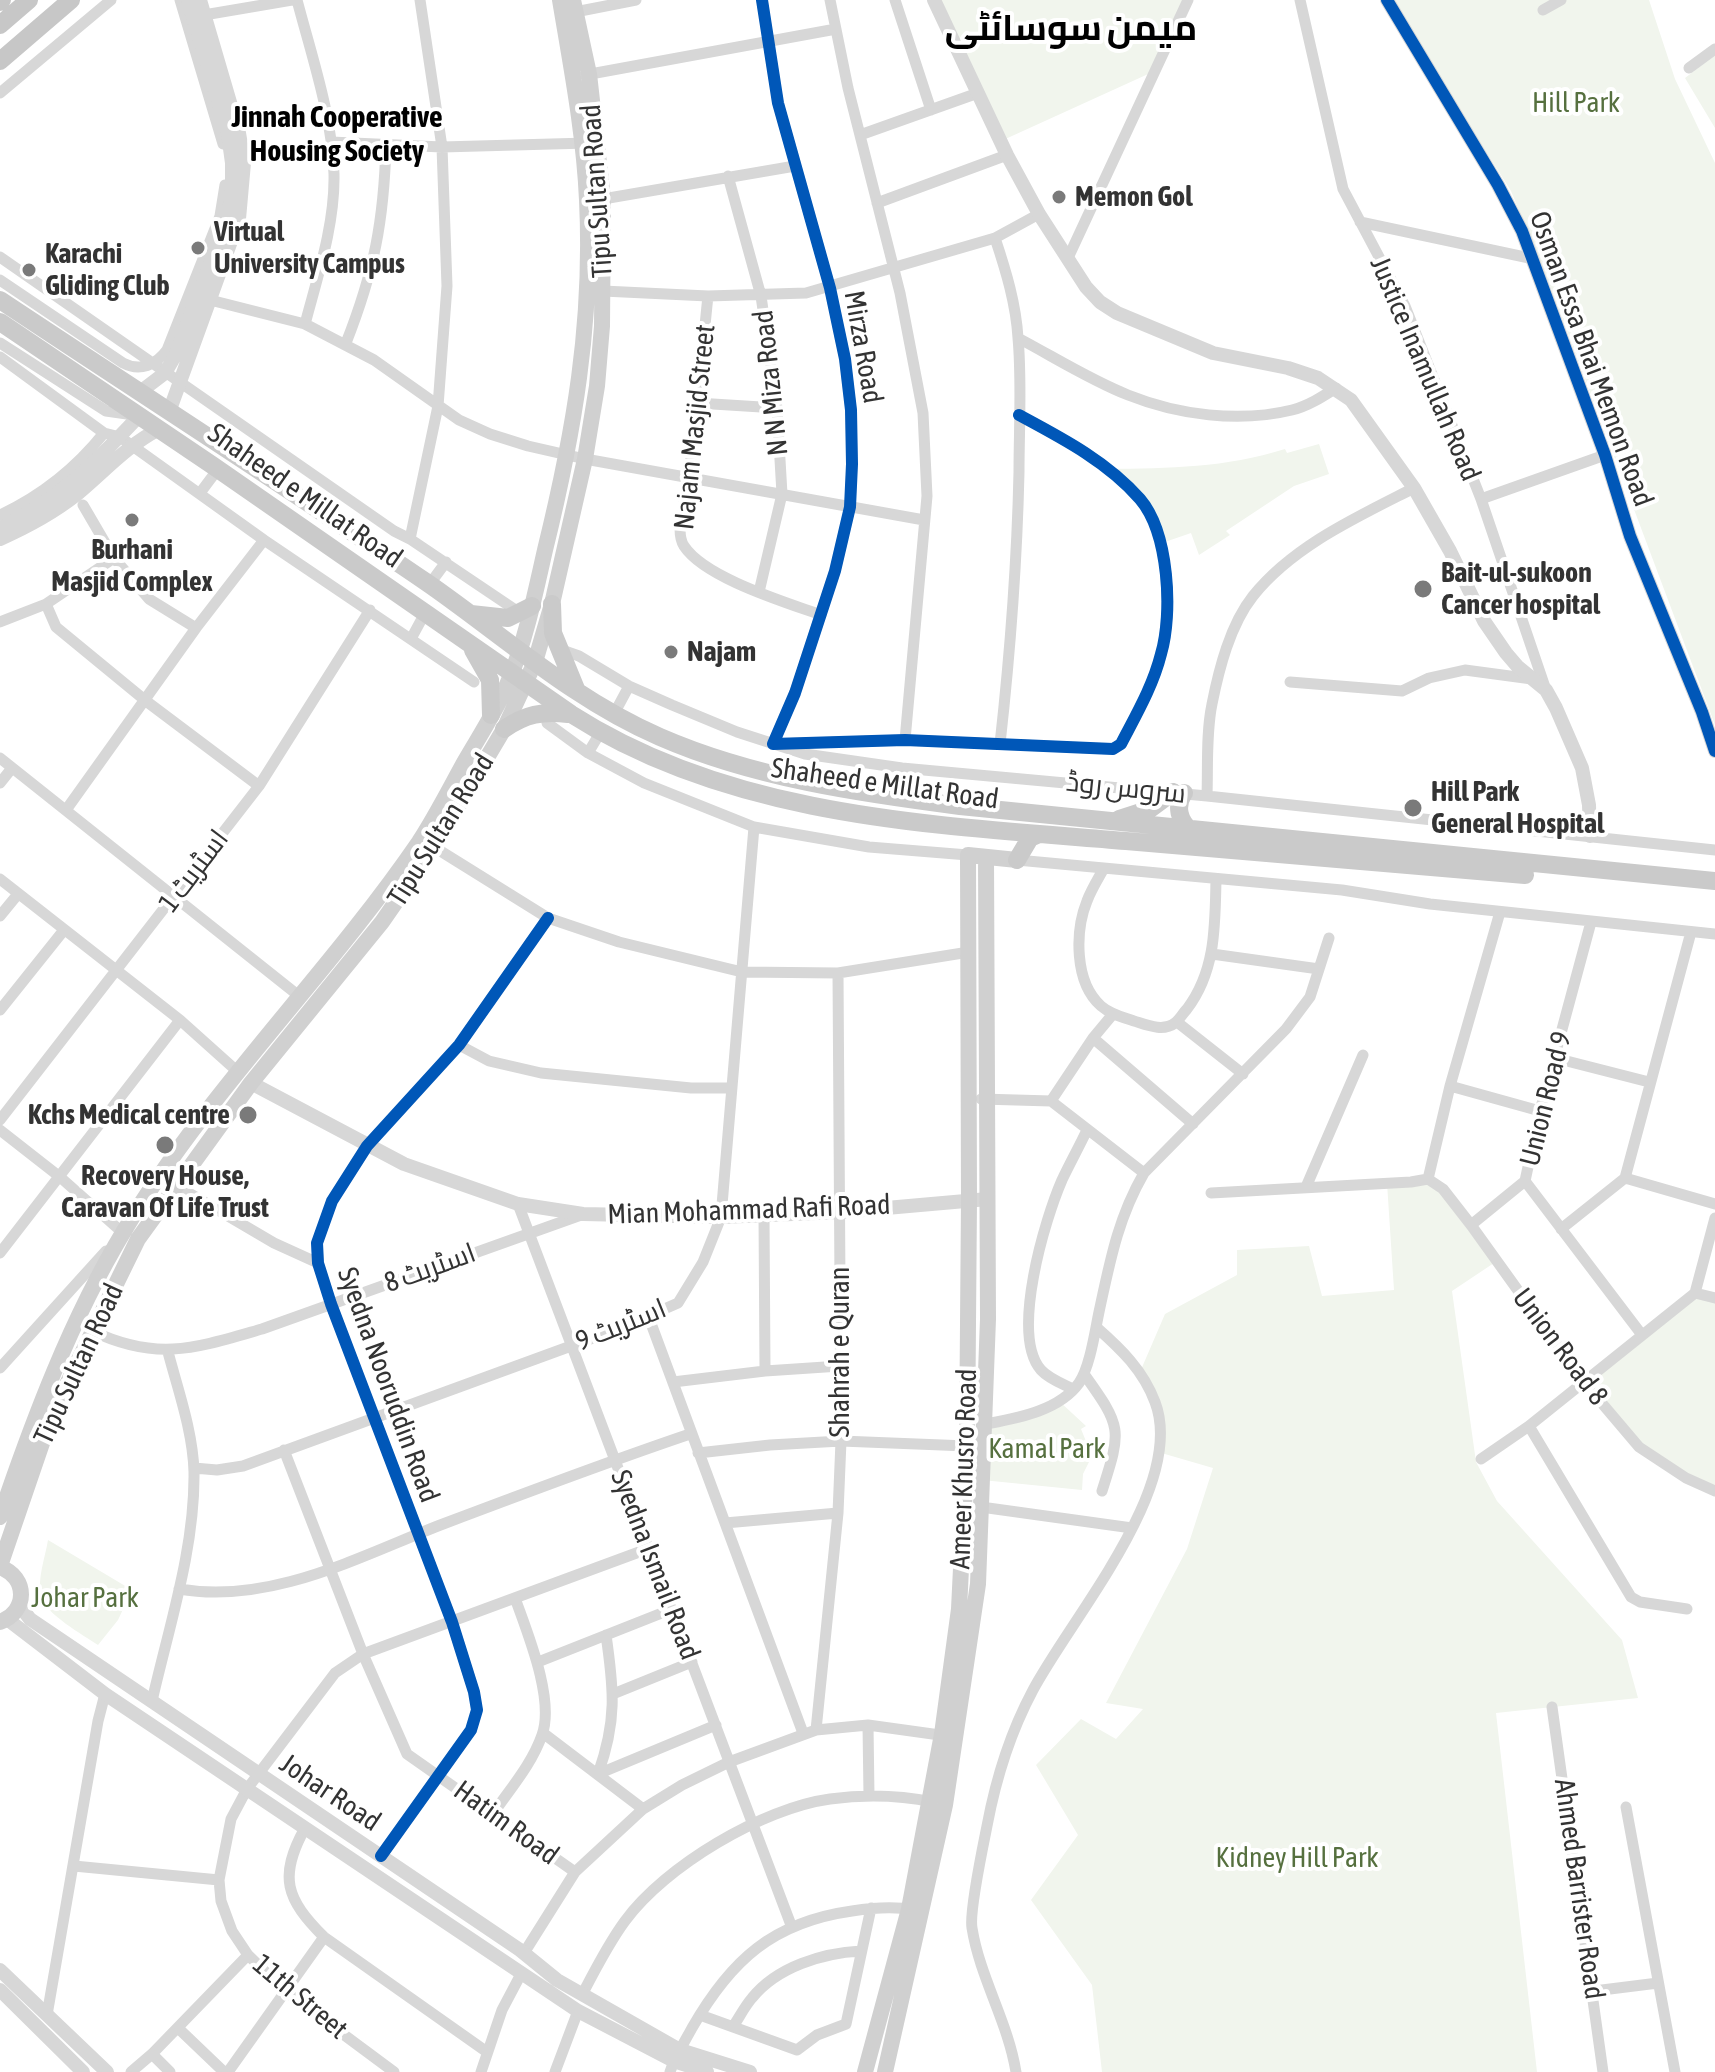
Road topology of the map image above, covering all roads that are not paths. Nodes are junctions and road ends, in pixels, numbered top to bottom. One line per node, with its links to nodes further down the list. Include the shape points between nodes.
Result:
1 (29, 0): 22 (highway)
2 (86, 0): 18 (street)
3 (111, 0): 29 (street)
4 (180, 0): 62 (street, via 221,136 225,190 220,216 167,350)
5 (188, 0): 63 (street, via 228,134 232,190 228,217)
6 (295, 0): 20 (street); 33 (street)
7 (420, 0): 36 (street)
8 (560, 0): 28 (main road, Tipu Sultan Road)
9 (636, 0): 19 (street)
10 (762, 0): 24 (street, Mirza Road)
11 (830, 0): 23 (street)
12 (895, 0): 31 (street)
13 (934, 0): 30 (street)
14 (1188, 0): 46 (street)
15 (1300, 0): 43 (street, Justice Inamullah Road, via 1343,189)
16 (1387, 0): 47 (street, Osman Essa Bhai Memon Road, via 1498,185)
17 (1561, 0): 21 (street)
18 (65, 5): 26 (highway)
19 (574, 6): 28 (main road, Tipu Sultan Road)
20 (202, 7): 55 (street, via 244,163 239,219)
21 (1543, 10)
22 (0, 25)
23 (836, 29): 24 (street); 32 (street)
24 (769, 41): 28 (street); 38 (street, Mirza Road)
25 (1715, 49): 27 (street)
26 (0, 61)
27 (1689, 68)
28 (581, 75): 34 (main road, Tipu Sultan Road)
29 (0, 93)
30 (978, 93): 31 (street); 37 (street)
31 (931, 110): 32 (street)
32 (860, 135): 41 (street)
33 (331, 142): 35 (street); 57 (street, via 331,221)
34 (589, 143): 36 (street); 40 (main road, Tipu Sultan Road); 78 (main road, Tipu Sultan Road, via 585,319)
35 (386, 144): 36 (street); 60 (street, via 376,253)
36 (442, 147): 68 (street, via 447,286)
37 (1007, 155): 41 (street); 42 (street)
38 (795, 166): 39 (street); 50 (street, Mirza Road)
39 (728, 176): 40 (street); 53 (street, N N Miza Road)
40 (603, 199): 51 (main road, Tipu Sultan Road)
41 (877, 203): 48 (street)
42 (1039, 214): 44 (street); 46 (street)
43 (1360, 222): 47 (street); 85 (street, Justice Inamullah Road, via 1405,306)
44 (995, 238): 48 (street); 58 (street, via 1010,283)
45 (0, 257): 62 (street)
46 (1068, 258): 66 (street, via 1086,287 1117,313 1213,353 1288,368)
47 (1534, 259): 77 (street, Osman Essa Bhai Memon Road)
48 (894, 270): 50 (street); 89 (street, via 923,413)
49 (0, 280): 65 (street, via 123,363)
50 (830, 288): 53 (street); 87 (street, Mirza Road, via 851,410)
51 (603, 291): 52 (street); 79 (main road, Tipu Sultan Road, via 597,386)
52 (708, 296): 53 (street); 67 (street, Najam Masjid Street)
53 (761, 296): 70 (street, N N Miza Road)
54 (0, 300): 65 (main road)
55 (210, 300): 57 (street); 64 (street)
56 (0, 322): 65 (main road)
57 (305, 324): 60 (street)
58 (1018, 338): 66 (street, via 1126,394 1205,415 1293,410); 71 (street)
59 (0, 343): 72 (street, via 106,411)
60 (346, 343): 68 (street)
61 (0, 357): 74 (street)
62 (153, 364): 63 (street); 65 (street)
63 (165, 373): 64 (street); 65 (street)
64 (180, 381): 69 (street); 92 (street)
65 (128, 385): 69 (main road, Shaheed e Millat Road); 72 (main road, Shaheed e Millat Road)
66 (1336, 388): 82 (street, via 1351,400)
67 (697, 403): 70 (street); 81 (street, Najam Masjid Street)
68 (438, 406): 78 (street, via 490,434); 92 (street)
69 (163, 408): 76 (main road, Shaheed e Millat Road)
70 (777, 408): 84 (street, N N Miza Road)
71 (1019, 415): 133 (street, via 1018,522); 133 (street, via 1102,464 1142,501 1162,543 1166,620 1162,653 1121,744 1113,749)
72 (139, 416): 73 (main road, Shaheed e Millat Road); 75 (street)
73 (159, 429): 75 (street); 80 (main road, Shaheed e Millat Road)
74 (104, 433): 75 (street); 88 (street, via 69,471)
75 (125, 441): 83 (street); 90 (street, via 38,508); 91 (street, via 76,495)
76 (230, 452): 94 (main road); 97 (main road, Shaheed e Millat Road)
77 (1605, 455): 85 (street); 134 (street, Osman Essa Bhai Memon Road, via 1630,536)
78 (568, 456): 79 (street); 102 (main road, Tipu Sultan Road)
79 (585, 459): 81 (street); 100 (main road, Tipu Sultan Road)
80 (215, 467): 83 (street); 94 (main road, via 227,468); 103 (main road, Shaheed e Millat Road)
81 (689, 477): 84 (street); 98 (street, Najam Masjid Street, via 680,531 683,545 699,562)
82 (1414, 488): 114 (street); 141 (street, via 1310,546 1279,567 1251,598 1228,646 1212,706)
83 (200, 493): 93 (street)
84 (782, 494): 87 (street); 98 (street, N N Miza Road)
85 (1481, 499): 111 (street, Justice Inamullah Road)
86 (83, 505): 95 (street)
87 (850, 507): 89 (street); 105 (street, Mirza Road)
88 (0, 515)
89 (924, 520): 130 (street)
90 (0, 528)
91 (0, 539)
92 (410, 539): 96 (street)
93 (264, 540): 101 (street); 107 (street)
94 (364, 556): 131 (main road)
95 (114, 558): 99 (street); 107 (street, via 149,599)
96 (446, 562): 97 (street); 102 (street)
97 (429, 585): 104 (main road, Shaheed e Millat Road)
98 (759, 592): 105 (street, Najam Masjid Street)
99 (46, 604): 106 (street); 124 (street, via 56,627)
100 (552, 604): 112 (main road); 116 (main road, Tipu Sultan Road)
101 (370, 610): 109 (street); 139 (street, اسٹریٹ 1)
102 (526, 610): 104 (main road, via 508,618); 113 (main road, Tipu Sultan Road)
103 (425, 613): 109 (street); 110 (main road, Shaheed e Millat Road)
104 (471, 614): 108 (main road, Shaheed e Millat Road)
105 (821, 615): 132 (street, Mirza Road)
106 (0, 622)
107 (196, 628): 124 (street)
108 (498, 636): 113 (main road, Shaheed e Millat Road); 115 (main road, via 500,646)
109 (412, 637): 118 (street)
110 (469, 643): 115 (main road, Shaheed e Millat Road); 127 (main road, via 490,680)
111 (1529, 645): 114 (street, via 1517,654); 122 (street, Justice Inamullah Road)
112 (558, 649): 121 (street, سروس روڈ); 123 (main road)
113 (519, 652): 116 (main road, Shaheed e Millat Road); 119 (main road, Tipu Sultan Road)
114 (1506, 653): 117 (street)
115 (488, 657): 119 (main road, Shaheed e Millat Road)
116 (542, 666): 119 (main road); 123 (main road, Shaheed e Millat Road)
117 (1532, 679): 120 (street, via 1465,670 1402,691); 122 (street)
118 (474, 682)
119 (525, 682): 125 (main road, Shaheed e Millat Road); 127 (main road, Tipu Sultan Road)
120 (1290, 682)
121 (629, 686): 126 (street); 132 (street, سروس روڈ)
122 (1546, 690): 150 (street, via 1582,768)
123 (577, 692): 126 (main road, Shaheed e Millat Road)
124 (146, 701): 139 (street); 143 (street)
125 (571, 714): 127 (main road, via 539,712); 129 (main road, Shaheed e Millat Road)
126 (614, 714): 142 (main road, Shaheed e Millat Road, via 720,760)
127 (498, 722): 151 (main road, Tipu Sultan Road); 177 (main road, Tipu Sultan Road, via 371,909)
128 (547, 723): 135 (street)
129 (600, 733): 135 (street); 144 (main road, Shaheed e Millat Road, via 667,764 773,798)
130 (905, 740): 132 (street); 133 (street)
131 (647, 744): 142 (main road, via 765,779 876,801); 144 (main road, via 733,781)
132 (773, 744): 140 (street, سروس روڈ, via 902,768)
133 (1000, 744)
134 (1715, 751)
135 (588, 753): 146 (street, via 678,798)
136 (0, 758): 137 (street)
137 (12, 768): 138 (street); 143 (street)
138 (0, 783)
139 (259, 786): 162 (street, اسٹریٹ 1)
140 (1179, 793): 141 (street, سروس روڈ); 145 (main road, via 1150,809); 148 (main road, via 1180,814)
141 (1207, 796): 150 (street, سروس روڈ)
142 (892, 797): 145 (main road, Shaheed e Millat Road)
143 (66, 810): 162 (street)
144 (931, 822): 147 (main road, Shaheed e Millat Road)
145 (1105, 822): 148 (main road, Shaheed e Millat Road)
146 (754, 827): 153 (street, via 869,847); 175 (street, اسٹریٹ 9)
147 (1002, 830): 149 (main road, Shaheed e Millat Road); 155 (main road)
148 (1191, 831): 159 (main road, Shaheed e Millat Road)
149 (1039, 834): 155 (main road, via 1030,838); 160 (main road, Shaheed e Millat Road)
150 (1590, 836): 152 (street, سروس روڈ)
151 (434, 847): 165 (street); 178 (main road, Tipu Sultan Road)
152 (1715, 850)
153 (968, 855): 154 (main road); 171 (main road, Ameer Khusro Road)
154 (986, 857): 155 (main road); 193 (main road, Ameer Khusro Road)
155 (1017, 860): 156 (street)
156 (1104, 868): 158 (street); 180 (street, via 1086,902 1081,967 1094,998)
157 (0, 879): 161 (street, Mian Mohammad Rafi Road)
158 (1216, 879): 163 (street); 172 (street)
159 (1715, 881)
160 (1715, 891)
161 (18, 894): 164 (street); 167 (street, Mian Mohammad Rafi Road)
162 (175, 896): 174 (street, اسٹریٹ 1); 177 (street)
163 (1500, 912): 166 (street); 190 (street)
164 (0, 916)
165 (548, 918): 175 (street, via 619,942); 184 (street, Syedna Nooruddin Road)
166 (1591, 922): 168 (street); 186 (street, Union Road 9)
167 (64, 930): 174 (street, Mian Mohammad Rafi Road); 179 (street)
168 (1691, 932): 169 (street); 189 (street)
169 (1715, 934)
170 (1329, 938): 173 (street)
171 (969, 952): 176 (street); 192 (main road, Ameer Khusro Road)
172 (1212, 954): 173 (street); 182 (street, via 1197,996)
173 (1319, 969): 187 (street, via 1310,997)
174 (118, 971): 181 (street, Mian Mohammad Rafi Road); 196 (street, اسٹریٹ 1)
175 (742, 972): 176 (street); 191 (street, اسٹریٹ 9)
176 (838, 973): 214 (street, Shahrah e Quran)
177 (299, 996): 178 (main road); 188 (main road, Tipu Sultan Road)
178 (313, 1008): 188 (main road, Tipu Sultan Road)
179 (0, 1010)
180 (1113, 1014): 182 (street, via 1160,1028); 183 (street)
181 (180, 1020): 188 (street, Mian Mohammad Rafi Road); 203 (street)
182 (1177, 1022): 187 (street)
183 (1093, 1038): 194 (street); 197 (street)
184 (459, 1045): 191 (street, via 489,1061 541,1073); 200 (street, Syedna Nooruddin Road)
185 (1363, 1055): 208 (street)
186 (1555, 1058): 189 (street); 195 (street, Union Road 9)
187 (1243, 1074): 197 (street)
188 (245, 1077): 200 (street, Mian Mohammad Rafi Road); 202 (main road, Tipu Sultan Road); 207 (main road, Tipu Sultan Road)
189 (1649, 1082): 204 (street)
190 (1450, 1086): 195 (street); 205 (street)
191 (732, 1088): 217 (street, اسٹریٹ 9)
192 (970, 1099): 193 (street); 211 (main road, Ameer Khusro Road)
193 (987, 1099): 194 (street); 210 (main road, Ameer Khusro Road)
194 (1051, 1101): 199 (street)
195 (1540, 1111): 206 (street, Union Road 9)
196 (0, 1120)
197 (1193, 1124): 201 (street)
198 (0, 1130): 203 (street)
199 (1087, 1130): 201 (street); 240 (street, via 1043,1236 1029,1303 1028,1338 1040,1370)
200 (367, 1146): 212 (street, Mian Mohammad Rafi Road); 224 (street, Syedna Nooruddin Road, via 332,1201 317,1243)
201 (1144, 1173): 229 (street, via 1120,1223)
202 (160, 1176): 207 (street); 222 (main road, Tipu Sultan Road)
203 (60, 1177): 222 (street); 223 (street)
204 (1625, 1178): 213 (street); 220 (street)
205 (1428, 1179): 208 (street); 219 (street, Union Road 8, via 1443,1189)
206 (1525, 1181): 219 (street); 220 (street, Union Road 9)
207 (176, 1184): 222 (main road, Tipu Sultan Road); 224 (street)
208 (1306, 1187): 209 (street)
209 (1211, 1193)
210 (988, 1199): 211 (street, Mian Mohammad Rafi Road); 242 (main road, Ameer Khusro Road)
211 (969, 1200): 214 (street, Mian Mohammad Rafi Road); 246 (main road, Ameer Khusro Road)
212 (518, 1204): 215 (street, Mian Mohammad Rafi Road); 221 (street, Syedna Ismail Road)
213 (1715, 1204)
214 (841, 1212): 216 (street, Mian Mohammad Rafi Road); 234 (street, Shahrah e Quran)
215 (583, 1214): 217 (street, Mian Mohammad Rafi Road); 221 (street, اسٹریٹ 8)
216 (764, 1215): 217 (street, Mian Mohammad Rafi Road); 236 (street)
217 (721, 1217): 228 (street, اسٹریٹ 9, via 703,1262 678,1303)
218 (1715, 1218): 225 (street)
219 (1471, 1225): 238 (street, Union Road 8)
220 (1561, 1229): 231 (street, Union Road 9)
221 (531, 1232): 227 (street, اسٹریٹ 8); 232 (street, Syedna Ismail Road)
222 (130, 1236): 230 (main road, Tipu Sultan Road); 235 (street); 256 (main road, Tipu Sultan Road, via 76,1325)
223 (0, 1253)
224 (318, 1263): 227 (street, Syedna Nooruddin Road)
225 (1695, 1293): 226 (street); 231 (street)
226 (1715, 1298)
227 (331, 1304): 233 (street, اسٹریٹ 8, via 262,1329); 241 (street, Syedna Nooruddin Road)
228 (649, 1318): 232 (street, اسٹریٹ 9); 239 (street)
229 (1096, 1327): 237 (street); 258 (street, via 1135,1365 1156,1405 1159,1444 1154,1475)
230 (92, 1331): 233 (street, اسٹریٹ 8, via 118,1343); 261 (main road, Tipu Sultan Road, via 51,1417)
231 (1642, 1335): 238 (street)
232 (573, 1345): 241 (street, اسٹریٹ 9); 250 (street, Syedna Ismail Road)
233 (168, 1352): 251 (street)
234 (840, 1366): 236 (street); 245 (street, Shahrah e Quran)
235 (0, 1368)
236 (765, 1371): 239 (street)
237 (1084, 1374): 240 (street); 252 (street, via 1105,1403 1117,1436)
238 (1583, 1381): 243 (street); 253 (street, Union Road 8, via 1639,1447)
239 (673, 1382): 244 (street)
240 (1073, 1389): 242 (street, via 1041,1410)
241 (373, 1417): 247 (street, اسٹریٹ 9); 259 (street, Syedna Nooruddin Road)
242 (986, 1424): 254 (main road, Ameer Khusro Road)
243 (1529, 1426): 249 (street); 267 (street, via 1625,1589 1640,1602)
244 (690, 1434): 248 (street); 250 (street)
245 (841, 1441): 246 (street); 248 (street); 255 (street, Shahrah e Quran)
246 (967, 1446): 283 (main road, Ameer Khusro Road)
247 (284, 1450): 251 (street, اسٹریٹ 9, via 243,1466); 262 (street, Hatim Road)
248 (698, 1453): 257 (street)
249 (1481, 1459)
250 (615, 1460): 259 (street); 260 (street, Syedna Ismail Road)
251 (194, 1468): 263 (street)
252 (1102, 1491)
253 (1715, 1491)
254 (981, 1507): 258 (street); 283 (main road, Ameer Khusro Road, via 978,1584)
255 (838, 1513): 257 (street); 280 (street, Shahrah e Quran)
256 (0, 1517)
257 (725, 1523): 282 (street)
258 (1132, 1528): 335 (street, via 1033,1690 1003,1755 986,1827 971,1926 1012,2044)
259 (416, 1534): 262 (street); 269 (street, Syedna Nooruddin Road)
260 (650, 1548): 264 (street, 11th Street); 266 (street, Syedna Ismail Road)
261 (0, 1566): 265 (main road, via 19,1581)
262 (331, 1570): 263 (street, via 224,1593); 271 (street, Hatim Road)
263 (179, 1589): 276 (street)
264 (515, 1598): 269 (street, 11th Street); 272 (street)
265 (20, 1606): 268 (main road); 276 (street, Johar Road, via 30,1619)
266 (672, 1609): 270 (street); 273 (street, Syedna Ismail Road)
267 (1687, 1609)
268 (4, 1620): 274 (street, Johar Road)
269 (452, 1622): 271 (street, 11th Street); 287 (street, Syedna Nooruddin Road, via 477,1710 471,1730)
270 (606, 1635): 272 (street); 275 (street)
271 (363, 1654): 285 (street, 11th Street, via 335,1673); 287 (street, Hatim Road, via 407,1754)
272 (538, 1662): 281 (street)
273 (692, 1662): 275 (street); 278 (street, Syedna Ismail Road)
274 (105, 1694): 288 (street, Johar Road); 297 (street)
275 (613, 1694): 286 (street, via 609,1744)
276 (152, 1701): 285 (street, Johar Road)
277 (1552, 1707): 313 (street, Ahmed Barrister Road)
278 (716, 1725): 284 (street, Syedna Ismail Road); 286 (street)
279 (868, 1725): 280 (street); 283 (street); 289 (street)
280 (816, 1730): 282 (street)
281 (543, 1733): 286 (street); 293 (street)
282 (803, 1733): 284 (street)
283 (949, 1736): 290 (main road, Ameer Khusro Road)
284 (729, 1762): 292 (street); 294 (street, Syedna Ismail Road)
285 (259, 1774): 288 (street, 11th Street); 296 (street, Johar Road)
286 (598, 1774): 292 (street)
287 (439, 1775): 293 (street, Hatim Road); 296 (street, Syedna Nooruddin Road)
288 (247, 1789): 295 (street, Johar Road); 300 (street, 11th Street, via 231,1819)
289 (869, 1796): 290 (street); 294 (street, via 827,1799)
290 (938, 1803): 302 (main road, Ameer Khusro Road)
291 (1626, 1807): 310 (street)
292 (643, 1809): 299 (street)
293 (493, 1814): 299 (street, Hatim Road)
294 (752, 1826): 303 (street, Syedna Ismail Road); 314 (street, via 664,1879 625,1921)
295 (305, 1828): 298 (street, Johar Road); 304 (street, via 287,1873 294,1899)
296 (376, 1853): 298 (street); 305 (street, Johar Road)
297 (74, 1866): 300 (street); 316 (street)
298 (362, 1866): 309 (street, Johar Road)
299 (575, 1872): 305 (street)
300 (219, 1880): 307 (street, 11th Street, via 232,1931)
301 (871, 1908): 302 (street); 303 (street); 306 (street)
302 (915, 1910): 333 (main road, Ameer Khusro Road); 334 (main road, Ameer Khusro Road)
303 (791, 1925): 317 (street, via 739,1964)
304 (324, 1937): 312 (street); 320 (street)
305 (522, 1951): 309 (street); 314 (street, Johar Road)
306 (861, 1951): 318 (street, via 820,1957 786,1971 753,1996); 318 (street, via 846,2024 797,2050)
307 (248, 1955): 312 (street, 11th Street); 319 (street)
308 (0, 1970): 316 (street)
309 (515, 1970): 315 (street, Johar Road); 320 (street)
310 (1658, 1983): 313 (street); 337 (street)
311 (0, 1990): 323 (street)
312 (285, 1991): 327 (street); 328 (street, 11th Street)
313 (1594, 1991): 336 (street, Ahmed Barrister Road)
314 (582, 1995): 322 (street, Johar Road)
315 (578, 2011): 322 (street, Johar Road); 330 (street)
316 (47, 2015): 324 (street)
317 (700, 2015): 318 (street); 322 (street)
318 (734, 2025)
319 (178, 2028): 321 (street); 327 (street)
320 (487, 2052): 329 (street)
321 (152, 2054): 325 (street); 326 (street)
322 (675, 2061): 331 (street, Johar Road); 332 (street, Johar Road)
323 (83, 2072)
324 (107, 2072)
325 (131, 2072)
326 (170, 2072)
327 (226, 2072)
328 (394, 2072)
329 (481, 2072)
330 (555, 2072)
331 (707, 2072)
332 (750, 2072)
333 (865, 2072)
334 (885, 2072)
335 (1016, 2072)
336 (1603, 2072)
337 (1675, 2072)

